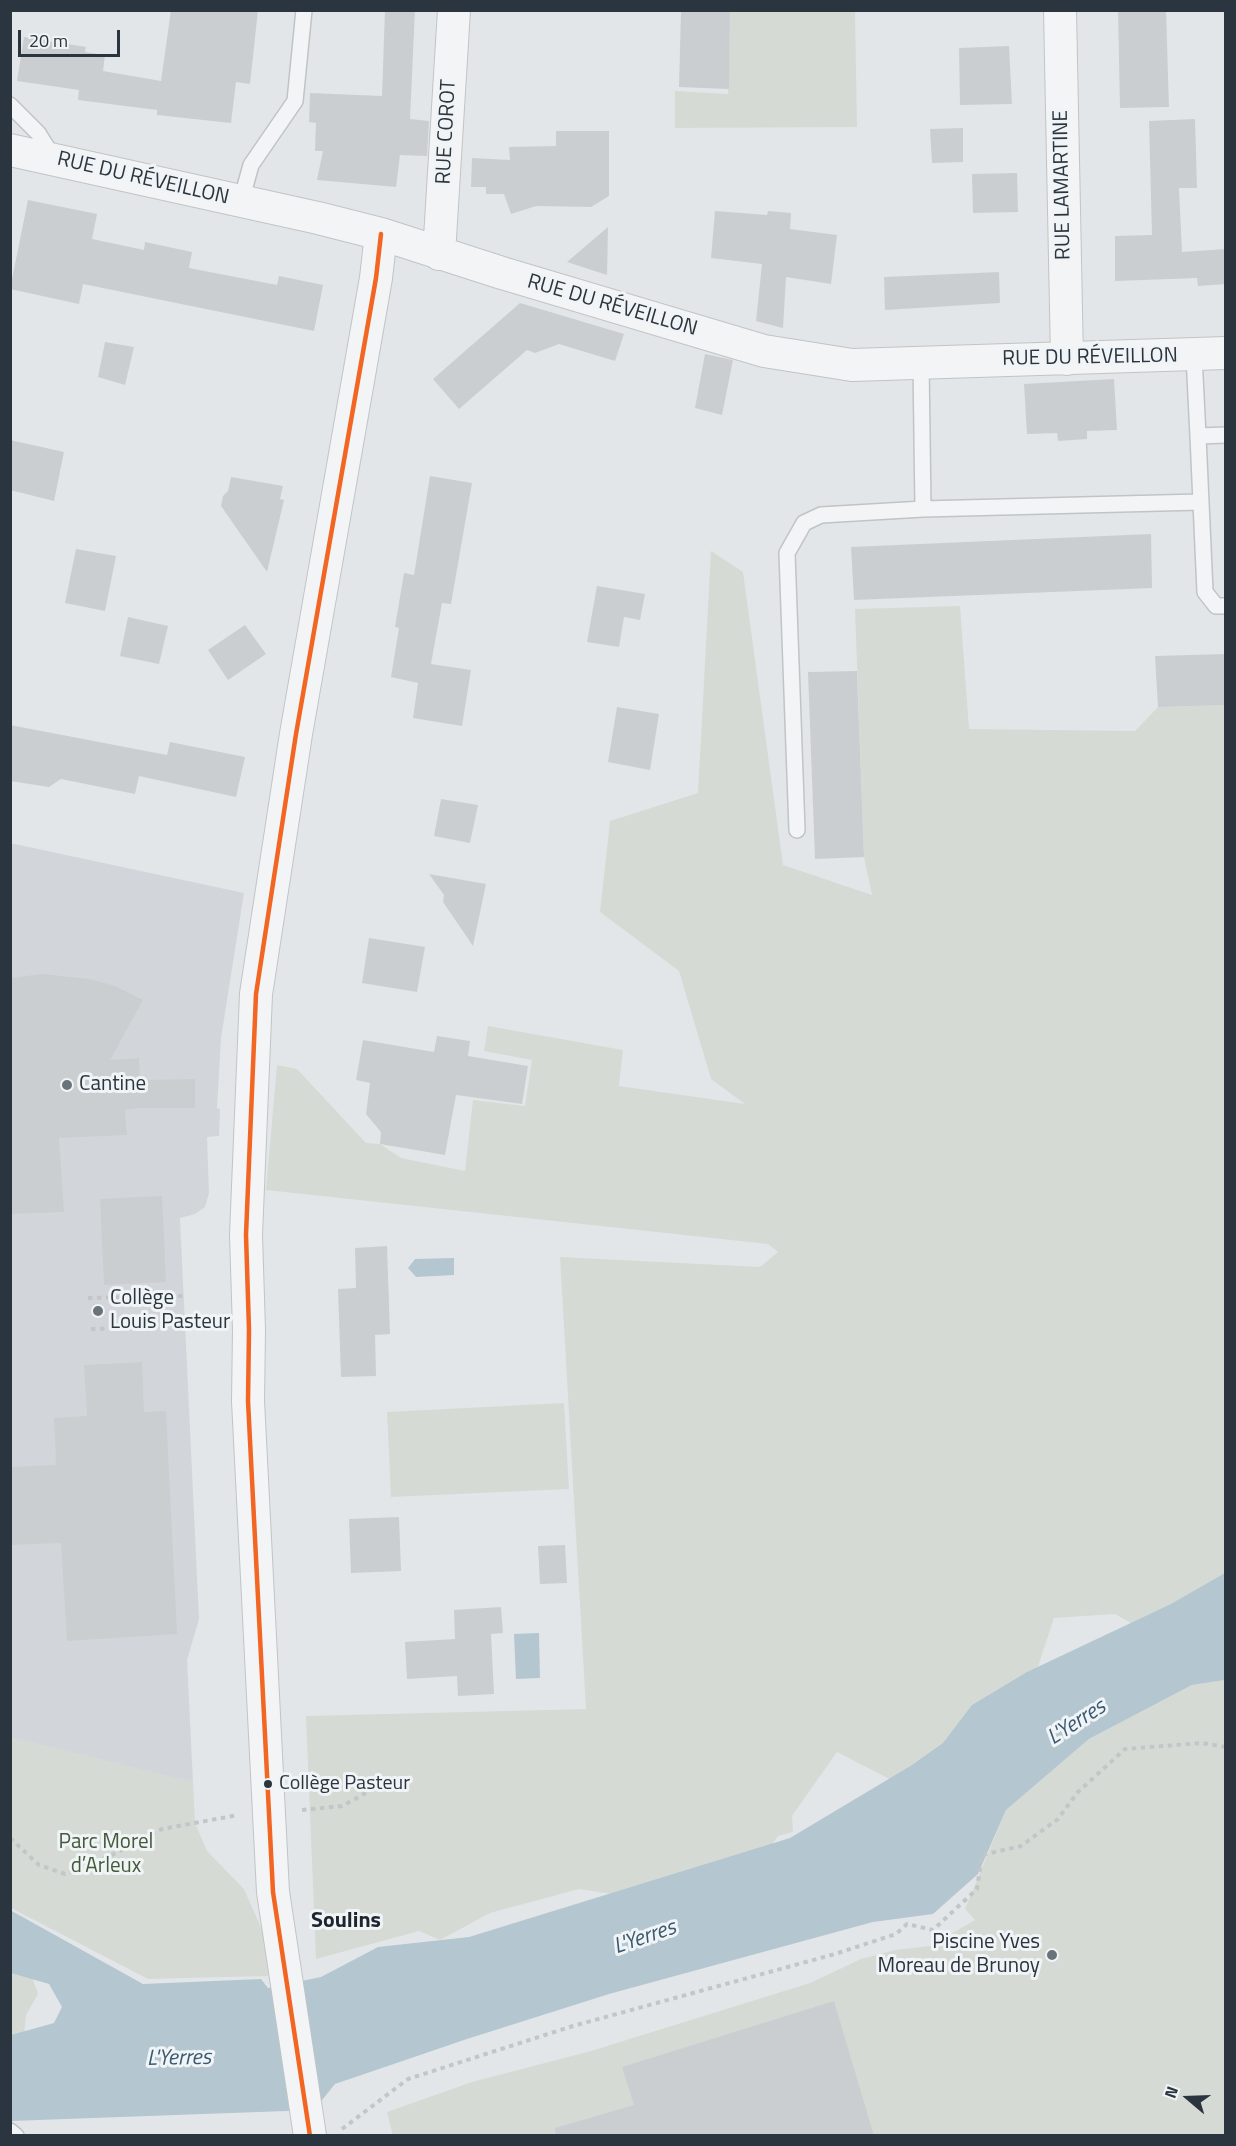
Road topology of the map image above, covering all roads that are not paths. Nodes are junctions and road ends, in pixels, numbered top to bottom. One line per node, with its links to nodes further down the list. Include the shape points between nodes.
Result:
1 (304, 10): 7 (lane, via 295,101 251,165)
2 (454, 10): 9 (street, RUE COROT)
3 (1060, 10): 12 (street, RUE LAMARTINE)
4 (10, 105): 6 (lane, via 38,133)
5 (10, 150): 6 (street, RUE DU RÉVEILLON)
6 (55, 159): 7 (street, RUE DU RÉVEILLON)
7 (241, 201): 8 (street, RUE DU RÉVEILLON)
8 (381, 234): 9 (street, RUE DU RÉVEILLON); 20 (street, via 256,994 246,1234 248,1401 273,1892)
9 (439, 254): 13 (street, RUE DU RÉVEILLON, via 764,351 852,365)
10 (1226, 353): 11 (street, RUE DU RÉVEILLON)
11 (1194, 356): 12 (street, RUE DU RÉVEILLON); 15 (lane)
12 (1067, 359): 13 (street, RUE DU RÉVEILLON)
13 (921, 363): 17 (lane)
14 (1226, 435): 15 (lane)
15 (1198, 436): 16 (lane)
16 (1200, 502): 17 (lane); 18 (lane, via 1205,592 1216,606)
17 (923, 509): 19 (lane, via 821,515 804,523 787,553)
18 (1226, 606)
19 (797, 830)
20 (308, 2125)
21 (10, 2131): 22 (lane)
22 (16, 2136)

